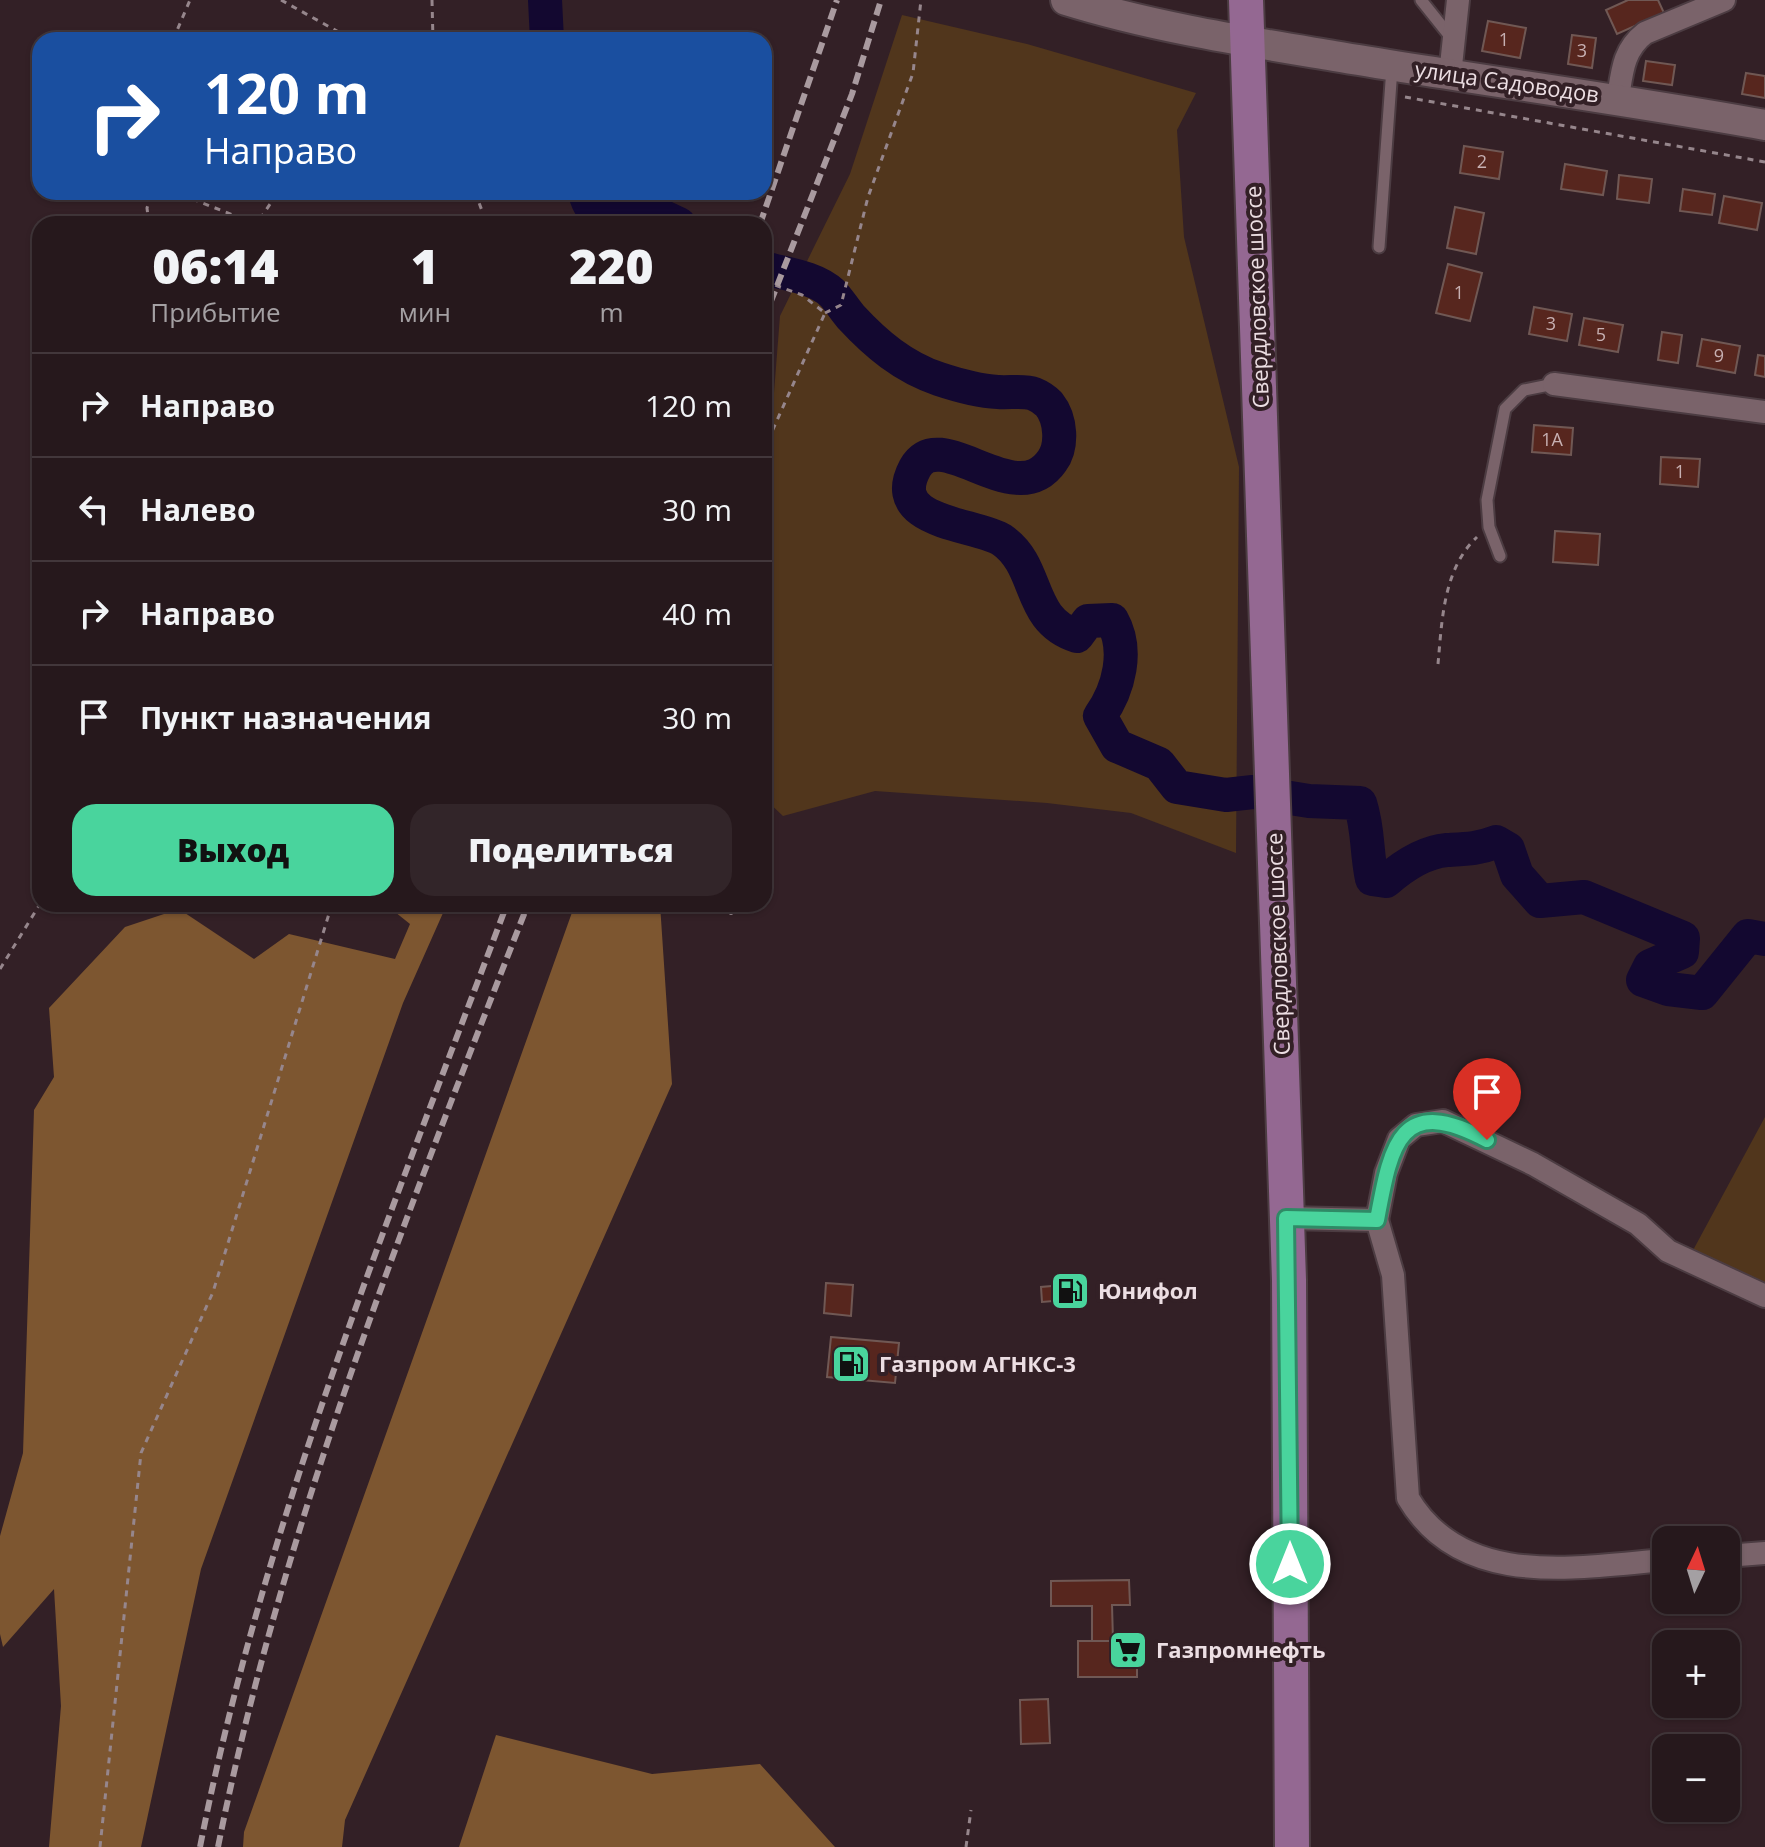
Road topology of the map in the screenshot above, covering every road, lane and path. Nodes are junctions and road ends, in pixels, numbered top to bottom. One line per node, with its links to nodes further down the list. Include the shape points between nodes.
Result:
1 (190, 0): 10 (path)
2 (281, 0): 11 (path)
3 (432, 0): 12 (path)
4 (921, 0): 24 (path, via 913,73 868,197 841,305)
5 (1066, 0): 14 (main road, улица Садоводов)
6 (1246, 0): 14 (main road, Свердловское шоссе)
7 (1421, 0): 13 (lane)
8 (1458, 0): 13 (street)
9 (1724, 0): 17 (street, via 1634,42)
10 (176, 32)
11 (339, 32)
12 (433, 32)
13 (1454, 41): 15 (street)
14 (1249, 42): 16 (main road, улица Садоводов); 34 (main road, Свердловское шоссе)
15 (1450, 75): 16 (main road, улица Садоводов); 17 (main road, улица Садоводов)
16 (1391, 80): 19 (path); 22 (lane)
17 (1618, 98): 18 (main road, улица Садоводов)
18 (1765, 125)
19 (1765, 162)
20 (195, 200): 21 (path)
21 (236, 216)
22 (1379, 247)
23 (772, 284): 24 (path, via 802,295)
24 (825, 313): 27 (path)
25 (1554, 384): 26 (street); 28 (lane, via 1524,390 1505,409 1487,500)
26 (1765, 412)
27 (772, 432)
28 (1489, 527): 29 (lane); 30 (path, via 1458,564 1443,606)
29 (1500, 556)
30 (1438, 664)
31 (35, 912): 33 (path)
32 (330, 912): 41 (path, via 213,1292 141,1453)
33 (0, 969)
34 (1286, 1218): 35 (street); 43 (main road, Свердловское шоссе)
35 (1377, 1220): 36 (street, via 1399,1139 1416,1125 1443,1121 1625,1217 1668,1251); 39 (street, via 1393,1275 1408,1498 1418,1515 1461,1549 1491,1563 1560,1568)
36 (1765, 1296)
37 (1765, 1553): 38 (street)
38 (1740, 1555)
39 (1652, 1561)
40 (971, 1810): 42 (path)
41 (100, 1847)
42 (966, 1847)
43 (1292, 1847)

